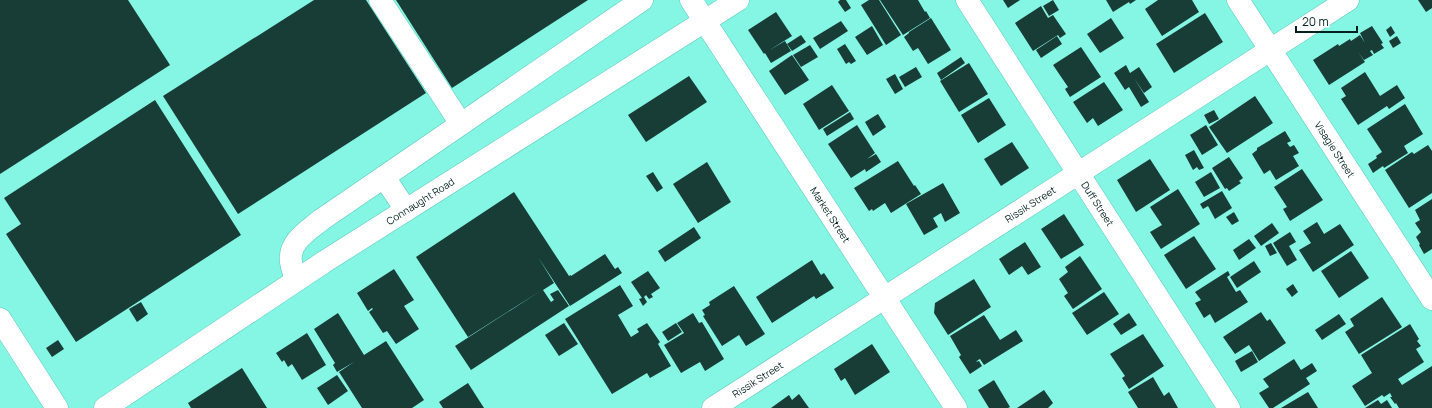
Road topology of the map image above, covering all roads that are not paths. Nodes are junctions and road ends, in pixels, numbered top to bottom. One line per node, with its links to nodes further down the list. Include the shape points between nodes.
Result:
1 (380, 0): 10 (street)
2 (642, 0): 10 (street)
3 (691, 0): 8 (street, Market Street)
4 (738, 0): 8 (street, Connaught Road)
5 (967, 0): 11 (street, Duff Street)
6 (1238, 0): 9 (street, Visagie Street)
7 (1348, 0): 9 (street, Rissik Street)
8 (705, 22): 13 (street, Connaught Road); 15 (street, Market Street)
9 (1270, 50): 11 (street, Rissik Street); 16 (street, Visagie Street)
10 (461, 124): 12 (street)
11 (1078, 173): 15 (street, Rissik Street); 22 (street, Duff Street)
12 (384, 177): 13 (street); 14 (street, via 299,238 292,248 291,260)
13 (406, 210): 14 (street, Connaught Road)
14 (296, 280): 19 (street, Connaught Road)
15 (885, 298): 20 (street, Rissik Street); 21 (street, Market Street)
16 (1432, 299)
17 (0, 319): 18 (street)
18 (57, 408)
19 (105, 408)
20 (713, 408)
21 (956, 408)
22 (1229, 408)

